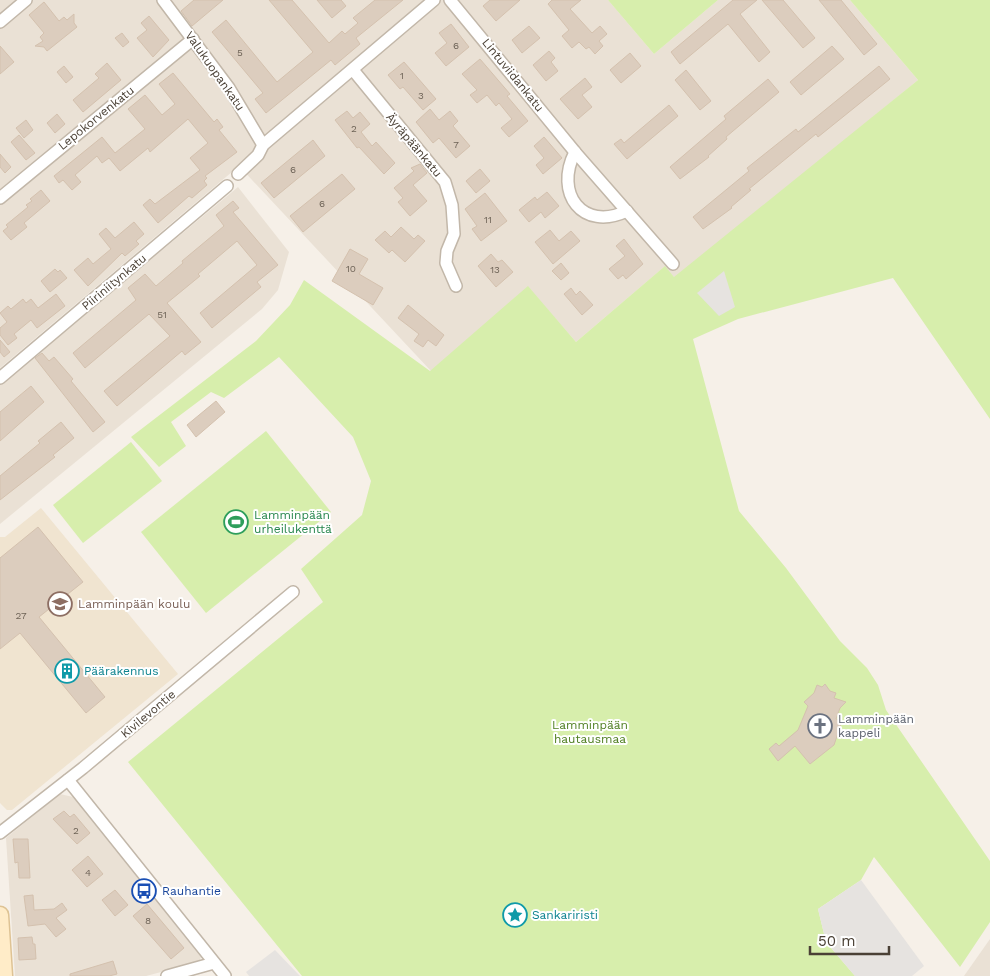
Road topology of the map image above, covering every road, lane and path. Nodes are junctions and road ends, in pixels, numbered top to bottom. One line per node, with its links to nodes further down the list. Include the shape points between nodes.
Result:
1 (26, 0): 5 (street)
2 (163, 0): 6 (street, Valukuopankatu)
3 (434, 0): 7 (street)
4 (450, 0): 9 (street, Lintuviidankatu)
5 (0, 22)
6 (193, 39): 8 (street, Valukuopankatu, via 229,88); 12 (street, Lepokorvenkatu)
7 (353, 70): 8 (street); 15 (street, Äyräpäänkatu, via 449,190 454,234 446,263)
8 (263, 145): 10 (street, via 258,155)
9 (575, 152): 13 (street, Lintuviidankatu); 13 (street, via 567,176 575,203 592,217 609,218)
10 (238, 174)
11 (227, 186): 16 (street, Piiriniitynkatu)
12 (0, 198)
13 (627, 211): 14 (street, Lintuviidankatu)
14 (672, 264)
15 (456, 286)
16 (0, 378)
17 (293, 592): 18 (street, Kivilevontie)
18 (68, 780): 19 (street, Kivilevontie); 21 (street)
19 (0, 833)
20 (0, 914): 22 (street)
21 (214, 963): 23 (street); 24 (street)
22 (4, 976)
23 (167, 976)
24 (225, 976)

